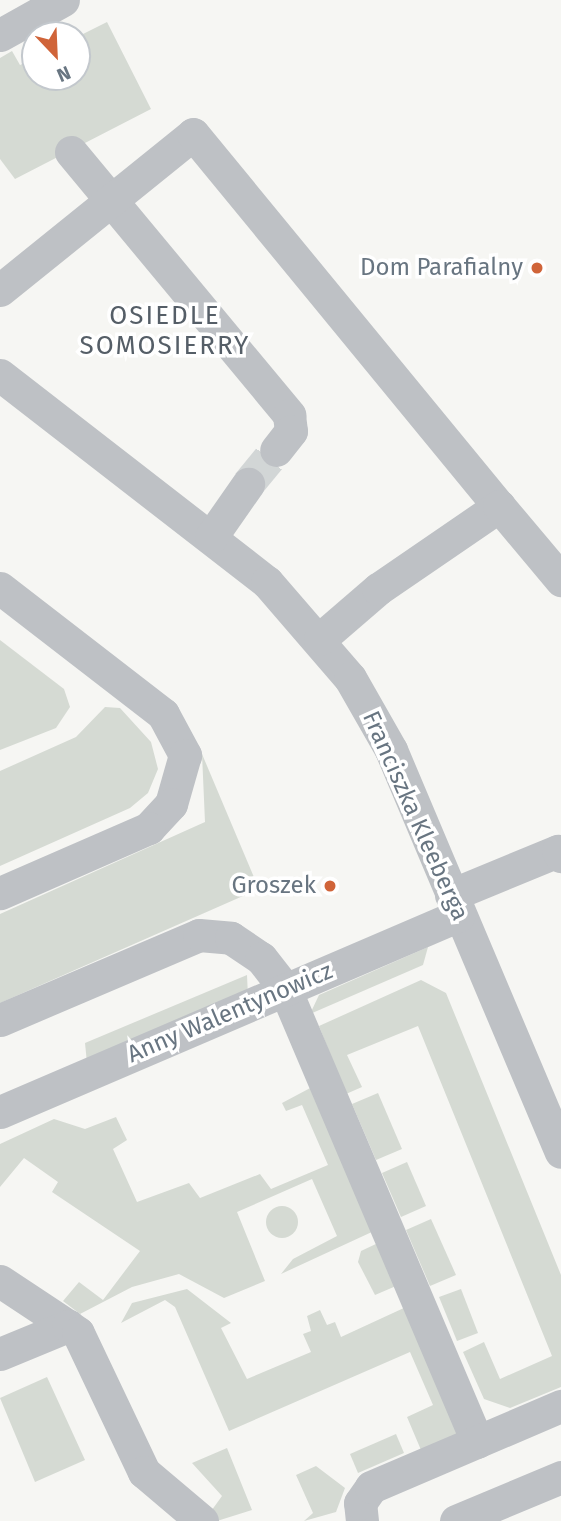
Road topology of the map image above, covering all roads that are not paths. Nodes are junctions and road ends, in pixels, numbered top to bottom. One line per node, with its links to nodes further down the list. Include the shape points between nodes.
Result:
1 (63, 0): 2 (street)
2 (0, 35)
3 (71, 152): 4 (street)
4 (111, 201): 5 (street); 7 (street, via 289,415 291,431); 9 (street, via 193,134)
5 (0, 290)
6 (0, 375): 10 (street, Franciszka Kleeberga)
7 (276, 450)
8 (248, 484): 10 (street)
9 (499, 506): 11 (street); 13 (street, via 386,583)
10 (211, 537): 13 (street, Franciszka Kleeberga, via 267,582)
11 (561, 580)
12 (0, 588): 15 (street, via 163,713 185,755 171,804 149,828)
13 (320, 639): 16 (street, Franciszka Kleeberga, via 379,724)
14 (561, 856): 16 (street, Anny Walentynowicz, via 558,851)
15 (0, 893)
16 (455, 905): 17 (street, Anny Walentynowicz); 20 (street, Franciszka Kleeberga)
17 (285, 989): 18 (street, via 247,948 231,939 199,935); 19 (street, Anny Walentynowicz); 25 (street)
18 (0, 1020)
19 (0, 1112)
20 (561, 1152)
21 (0, 1281): 22 (street)
22 (68, 1325): 23 (street); 27 (street, via 90,1348 145,1472)
23 (0, 1354)
24 (561, 1406): 25 (street)
25 (477, 1442): 28 (street, via 372,1487 360,1503)
26 (561, 1477): 29 (street)
27 (201, 1521)
28 (362, 1521)
29 (456, 1521)

